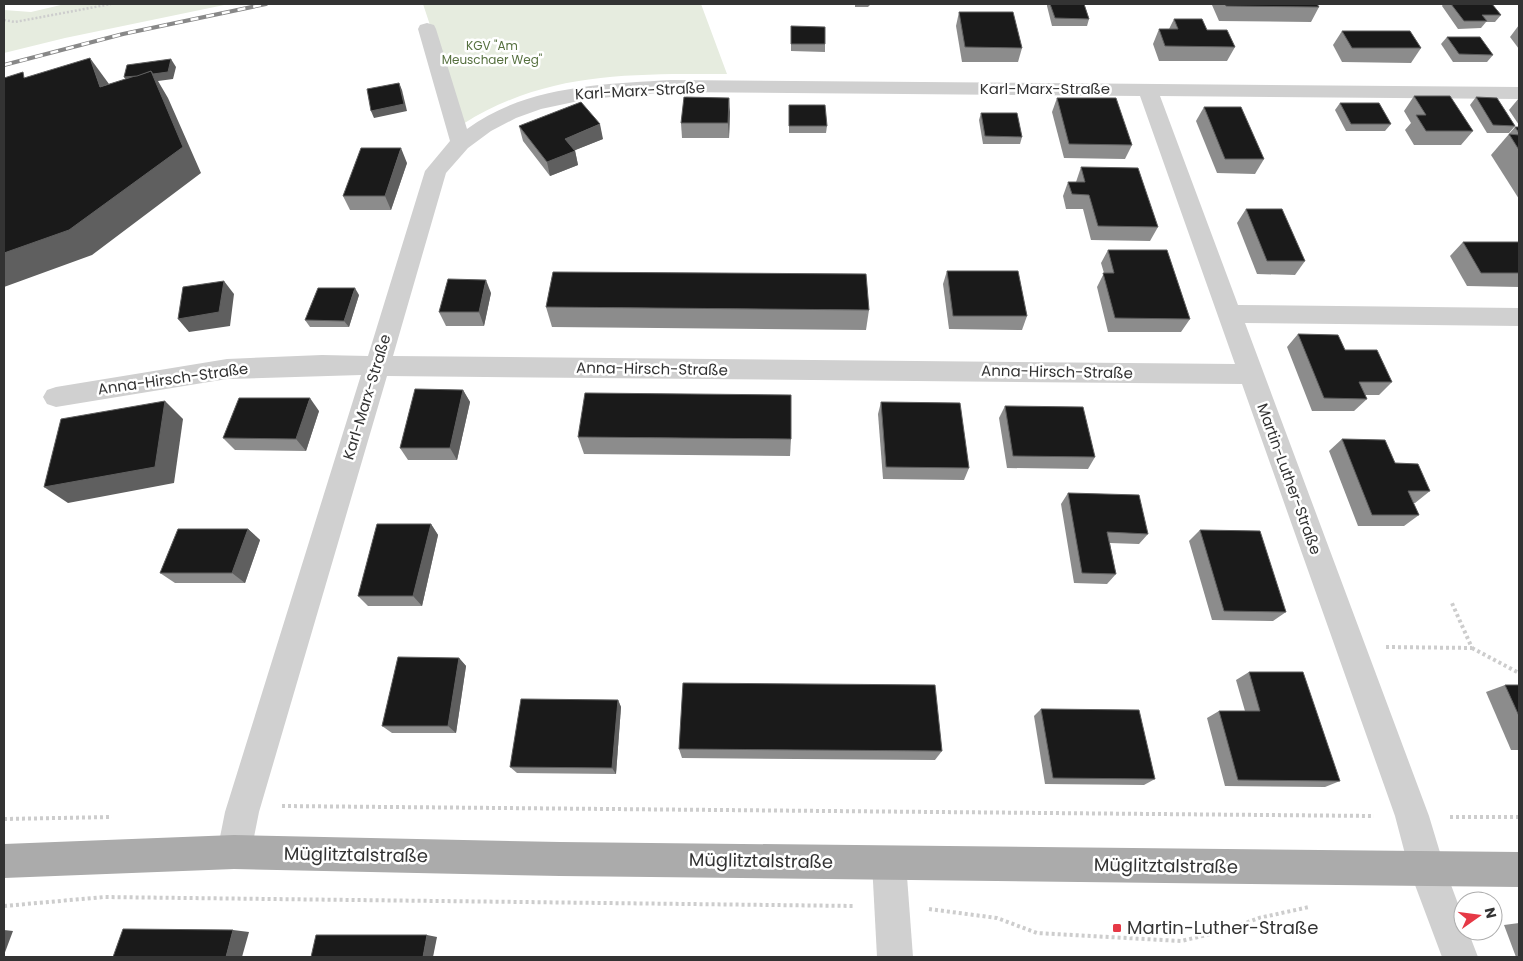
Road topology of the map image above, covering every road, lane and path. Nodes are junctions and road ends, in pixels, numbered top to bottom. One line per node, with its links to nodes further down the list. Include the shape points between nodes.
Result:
1 (111, 4): 2 (path, via 15,22)
2 (4, 20)
3 (427, 29): 6 (street)
4 (1148, 90): 5 (street, Karl-Marx-Straße); 6 (street, Karl-Marx-Straße, via 671,86 601,90 527,105 492,121); 7 (street, Martin-Luther-Straße)
5 (1519, 93)
6 (461, 143): 9 (street, Karl-Marx-Straße, via 436,171)
7 (1229, 314): 8 (street); 10 (street, Martin-Luther-Straße)
8 (1519, 317)
9 (376, 366): 10 (street, Anna-Hirsch-Straße); 11 (street, Anna-Hirsch-Straße, via 227,368); 16 (street, Karl-Marx-Straße)
10 (1251, 374): 13 (street, Martin-Luther-Straße)
11 (56, 397)
12 (1451, 601): 14 (path)
13 (1350, 647): 14 (path); 17 (street, Martin-Luther-Straße)
14 (1472, 648): 15 (path)
15 (1519, 673)
16 (242, 812): 17 (path, via 282,806); 21 (street, Karl-Marx-Straße)
17 (1412, 816): 19 (path); 24 (street, Martin-Luther-Straße)
18 (116, 817): 20 (path)
19 (1519, 817)
20 (4, 819)
21 (234, 852): 22 (main road, Müglitztalstraße); 23 (main road, Müglitztalstraße)
22 (4, 861)
23 (889, 862): 24 (main road, Müglitztalstraße); 27 (street)
24 (1427, 869): 25 (main road, Müglitztalstraße); 30 (street, Martin-Luther-Straße)
25 (1519, 870)
26 (4, 906): 27 (path, via 104,897)
27 (892, 906): 28 (path, via 997,918 1036,933 1181,940); 29 (street)
28 (1313, 906)
29 (895, 957)
30 (1460, 957)

